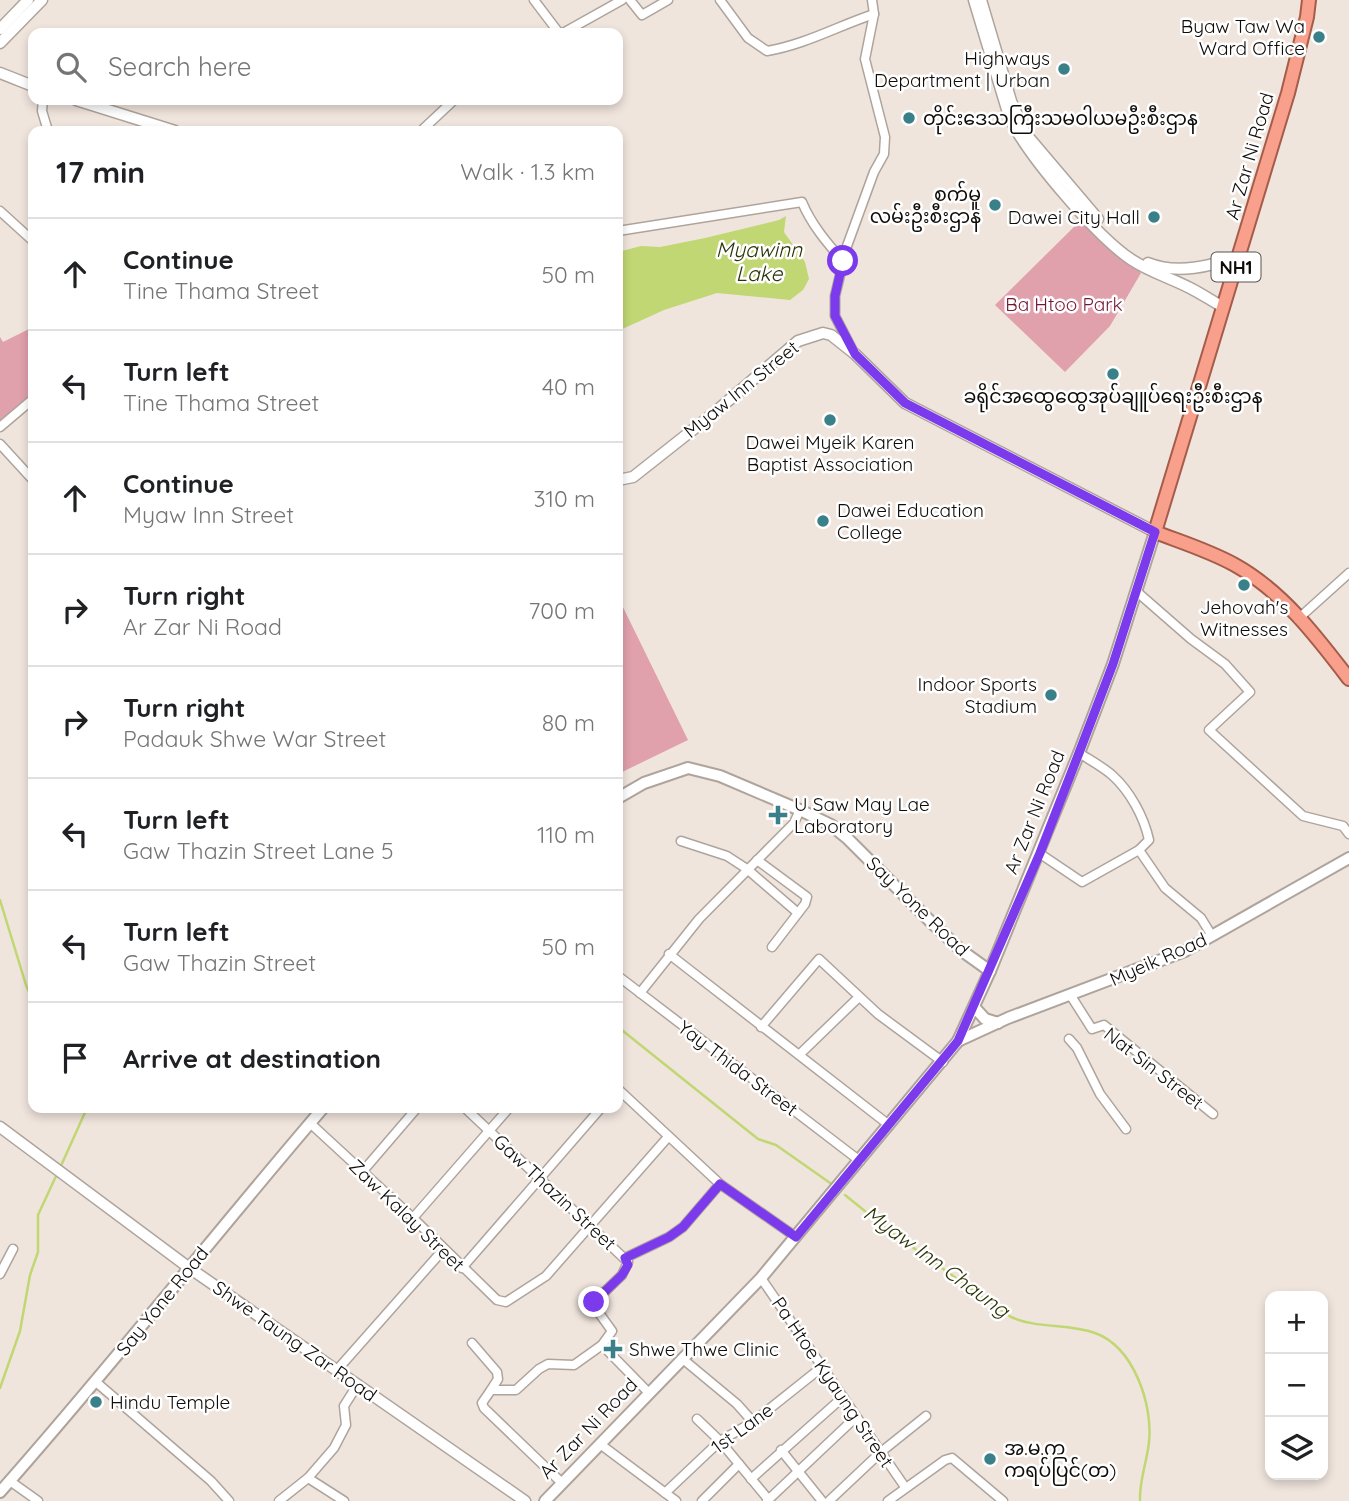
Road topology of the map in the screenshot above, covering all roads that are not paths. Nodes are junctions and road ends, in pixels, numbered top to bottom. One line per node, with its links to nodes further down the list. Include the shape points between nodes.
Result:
1 (28, 0): 15 (street)
2 (42, 0): 16 (street)
3 (534, 0): 13 (street)
4 (622, 0): 14 (street)
5 (630, 0): 6 (street, via 642,15)
6 (668, 0)
7 (720, 0): 12 (street, via 748,38 767,51 792,47)
8 (872, 0): 12 (street)
9 (974, 0): 31 (street, via 1009,116 1030,152 1117,249 1147,269)
10 (981, 0): 30 (street, via 1011,101 1031,141 1134,255 1160,268)
11 (1309, 0): 28 (highway, Ar Zar Ni Road / NH1, via 1288,93)
12 (874, 14): 29 (street, via 865,59 885,137 884,154)
13 (557, 28)
14 (570, 28)
15 (0, 29)
16 (0, 43)
17 (0, 73): 18 (street)
18 (28, 84)
19 (43, 105): 22 (street)
20 (92, 105): 23 (street)
21 (449, 105): 24 (street)
22 (46, 126)
23 (159, 126)
24 (426, 126)
25 (0, 211): 27 (street)
26 (623, 230): 29 (street, via 802,202)
27 (28, 236)
28 (1240, 256): 30 (street); 32 (highway, Ar Zar Ni Road / NH1)
29 (843, 261): 33 (street, via 835,316)
30 (1193, 268): 31 (street)
31 (1189, 287): 32 (street)
32 (1223, 307): 39 (highway, Ar Zar Ni Road / NH1)
33 (855, 354): 38 (street, Myaw Inn Street, via 831,335 811,335 798,341 714,413 632,477); 39 (street, Myaw Inn Street, via 905,403)
34 (28, 403): 35 (street)
35 (0, 427)
36 (0, 444): 37 (street)
37 (28, 475)
38 (623, 479)
39 (1155, 532): 41 (main road, Ar Zar Ni Road); 42 (highway, via 1234,564 1262,582)
40 (1349, 573): 42 (street)
41 (1136, 590): 44 (main road, Ar Zar Ni Road); 47 (street, via 1225,664 1250,692 1209,730 1303,816 1343,826)
42 (1298, 619): 43 (highway)
43 (1349, 679)
44 (1079, 753): 49 (street, via 1113,776 1133,802 1149,839); 50 (main road, Ar Zar Ni Road)
45 (623, 795): 46 (main road, Say Yone Road, via 688,768 720,776)
46 (800, 810): 52 (street, via 794,823); 58 (main road, Say Yone Road, via 847,838 962,951)
47 (1349, 834)
48 (681, 841): 53 (street, via 727,856)
49 (1139, 850): 50 (street, via 1082,883); 55 (street, via 1165,888 1201,918)
50 (1040, 853): 58 (main road, Ar Zar Ni Road)
51 (1349, 858): 55 (main road, Myeik Road)
52 (757, 860): 53 (street); 54 (street, via 807,897)
53 (747, 869): 54 (street); 57 (street)
54 (798, 913): 56 (street)
55 (1212, 936): 61 (main road, Myeik Road)
56 (772, 947)
57 (669, 954): 60 (street); 65 (street)
58 (990, 971): 63 (main road, Ar Zar Ni Road)
59 (623, 980): 60 (street, Yay Thida Street)
60 (640, 993): 83 (street, Yay Thida Street)
61 (1071, 996): 64 (main road, Myeik Road); 76 (street, Nat Sin Street, via 1092,1029 1104,1025)
62 (859, 998): 65 (street, via 819,959); 68 (street); 69 (street)
63 (974, 1007): 64 (main road, via 985,1019); 67 (main road, Ar Zar Ni Road)
64 (998, 1023): 67 (main road, Myeik Road)
65 (761, 1027): 68 (street)
66 (1069, 1040): 80 (street)
67 (958, 1041): 69 (main road, Ar Zar Ni Road)
68 (800, 1054): 78 (street)
69 (943, 1062): 78 (main road, Ar Zar Ni Road)
70 (623, 1094): 82 (street)
71 (319, 1113): 77 (main road, Say Yone Road)
72 (413, 1113): 84 (street)
73 (470, 1113): 81 (street, Gaw Thazin Street)
74 (505, 1113): 81 (street)
75 (597, 1113): 85 (street)
76 (1213, 1114)
77 (310, 1123): 84 (street, Zaw Kalay Street); 93 (main road, Say Yone Road)
78 (889, 1125): 83 (main road, Ar Zar Ni Road)
79 (0, 1127): 93 (street, Shwe Taung Zar Road)
80 (1126, 1129)
81 (489, 1131): 85 (street, Gaw Thazin Street); 87 (street)
82 (668, 1137): 86 (street); 88 (street)
83 (860, 1161): 89 (main road, Ar Zar Ni Road)
84 (363, 1171): 87 (street, Zaw Kalay Street)
85 (540, 1179): 88 (street, Gaw Thazin Street); 94 (street)
86 (720, 1184): 89 (street); 92 (street, via 683,1227)
87 (413, 1218): 91 (street, Zaw Kalay Street)
88 (590, 1226): 92 (street, Gaw Thazin Street); 94 (street, Zaw Kalay Street, via 546,1276 506,1302 496,1300)
89 (796, 1237): 96 (main road, Ar Zar Ni Road)
90 (13, 1250): 95 (street)
91 (443, 1250): 94 (street, Zaw Kalay Street); 101 (street)
92 (625, 1258): 98 (street, Gaw Thazin Street, via 628,1265 622,1275 594,1302 612,1331)
93 (188, 1267): 101 (street, Shwe Taung Zar Road); 102 (main road, Say Yone Road)
94 (462, 1268)
95 (0, 1274)
96 (761, 1278): 99 (main road, Ar Zar Ni Road); 100 (street, Pa Htoe Kyaung Street)
97 (472, 1343): 104 (street, via 497,1372)
98 (602, 1345): 104 (street, via 574,1365 548,1364 516,1390); 105 (street)
99 (684, 1360): 105 (main road, Ar Zar Ni Road); 110 (street)
100 (822, 1367): 106 (street, Pa Htoe Kyaung Street); 110 (street, 1st Lane)
101 (337, 1370): 103 (street, Shwe Taung Zar Road)
102 (96, 1382): 119 (main road, Say Yone Road); 126 (street)
103 (358, 1384): 117 (street, via 344,1406 346,1425 341,1436); 129 (street, Shwe Taung Zar Road)
104 (491, 1390): 120 (street, via 482,1403 484,1408)
105 (649, 1393): 112 (main road, Ar Zar Ni Road)
106 (843, 1397): 108 (street, Pa Htoe Kyaung Street); 113 (street)
107 (926, 1416): 114 (street)
108 (856, 1417): 114 (street, Pa Htoe Kyaung Street); 116 (street)
109 (697, 1419): 111 (street)
110 (753, 1422): 111 (street, 1st Lane)
111 (720, 1441): 115 (street); 123 (street, 1st Lane)
112 (600, 1444): 120 (main road, Ar Zar Ni Road); 123 (street)
113 (781, 1450): 116 (street); 118 (street)
114 (881, 1452): 121 (street, Pa Htoe Kyaung Street); 134 (street)
115 (739, 1464): 118 (street); 132 (street)
116 (798, 1472): 124 (street); 133 (street)
117 (308, 1478): 127 (street); 128 (street)
118 (751, 1479): 124 (street)
119 (10, 1481): 122 (main road, Say Yone Road); 125 (street)
120 (562, 1483): 130 (main road, Ar Zar Ni Road)
121 (905, 1487): 135 (street, Pa Htoe Kyaung Street); 136 (street, Pa Htoe Kyaung Street, via 952,1458)
122 (0, 1492)
123 (666, 1493): 131 (street)
124 (768, 1500)
125 (38, 1501)
126 (229, 1501)
127 (279, 1501)
128 (344, 1501)
129 (525, 1501)
130 (545, 1501)
131 (676, 1501)
132 (702, 1501)
133 (822, 1501)
134 (829, 1501)
135 (888, 1501)
136 (1003, 1501)

